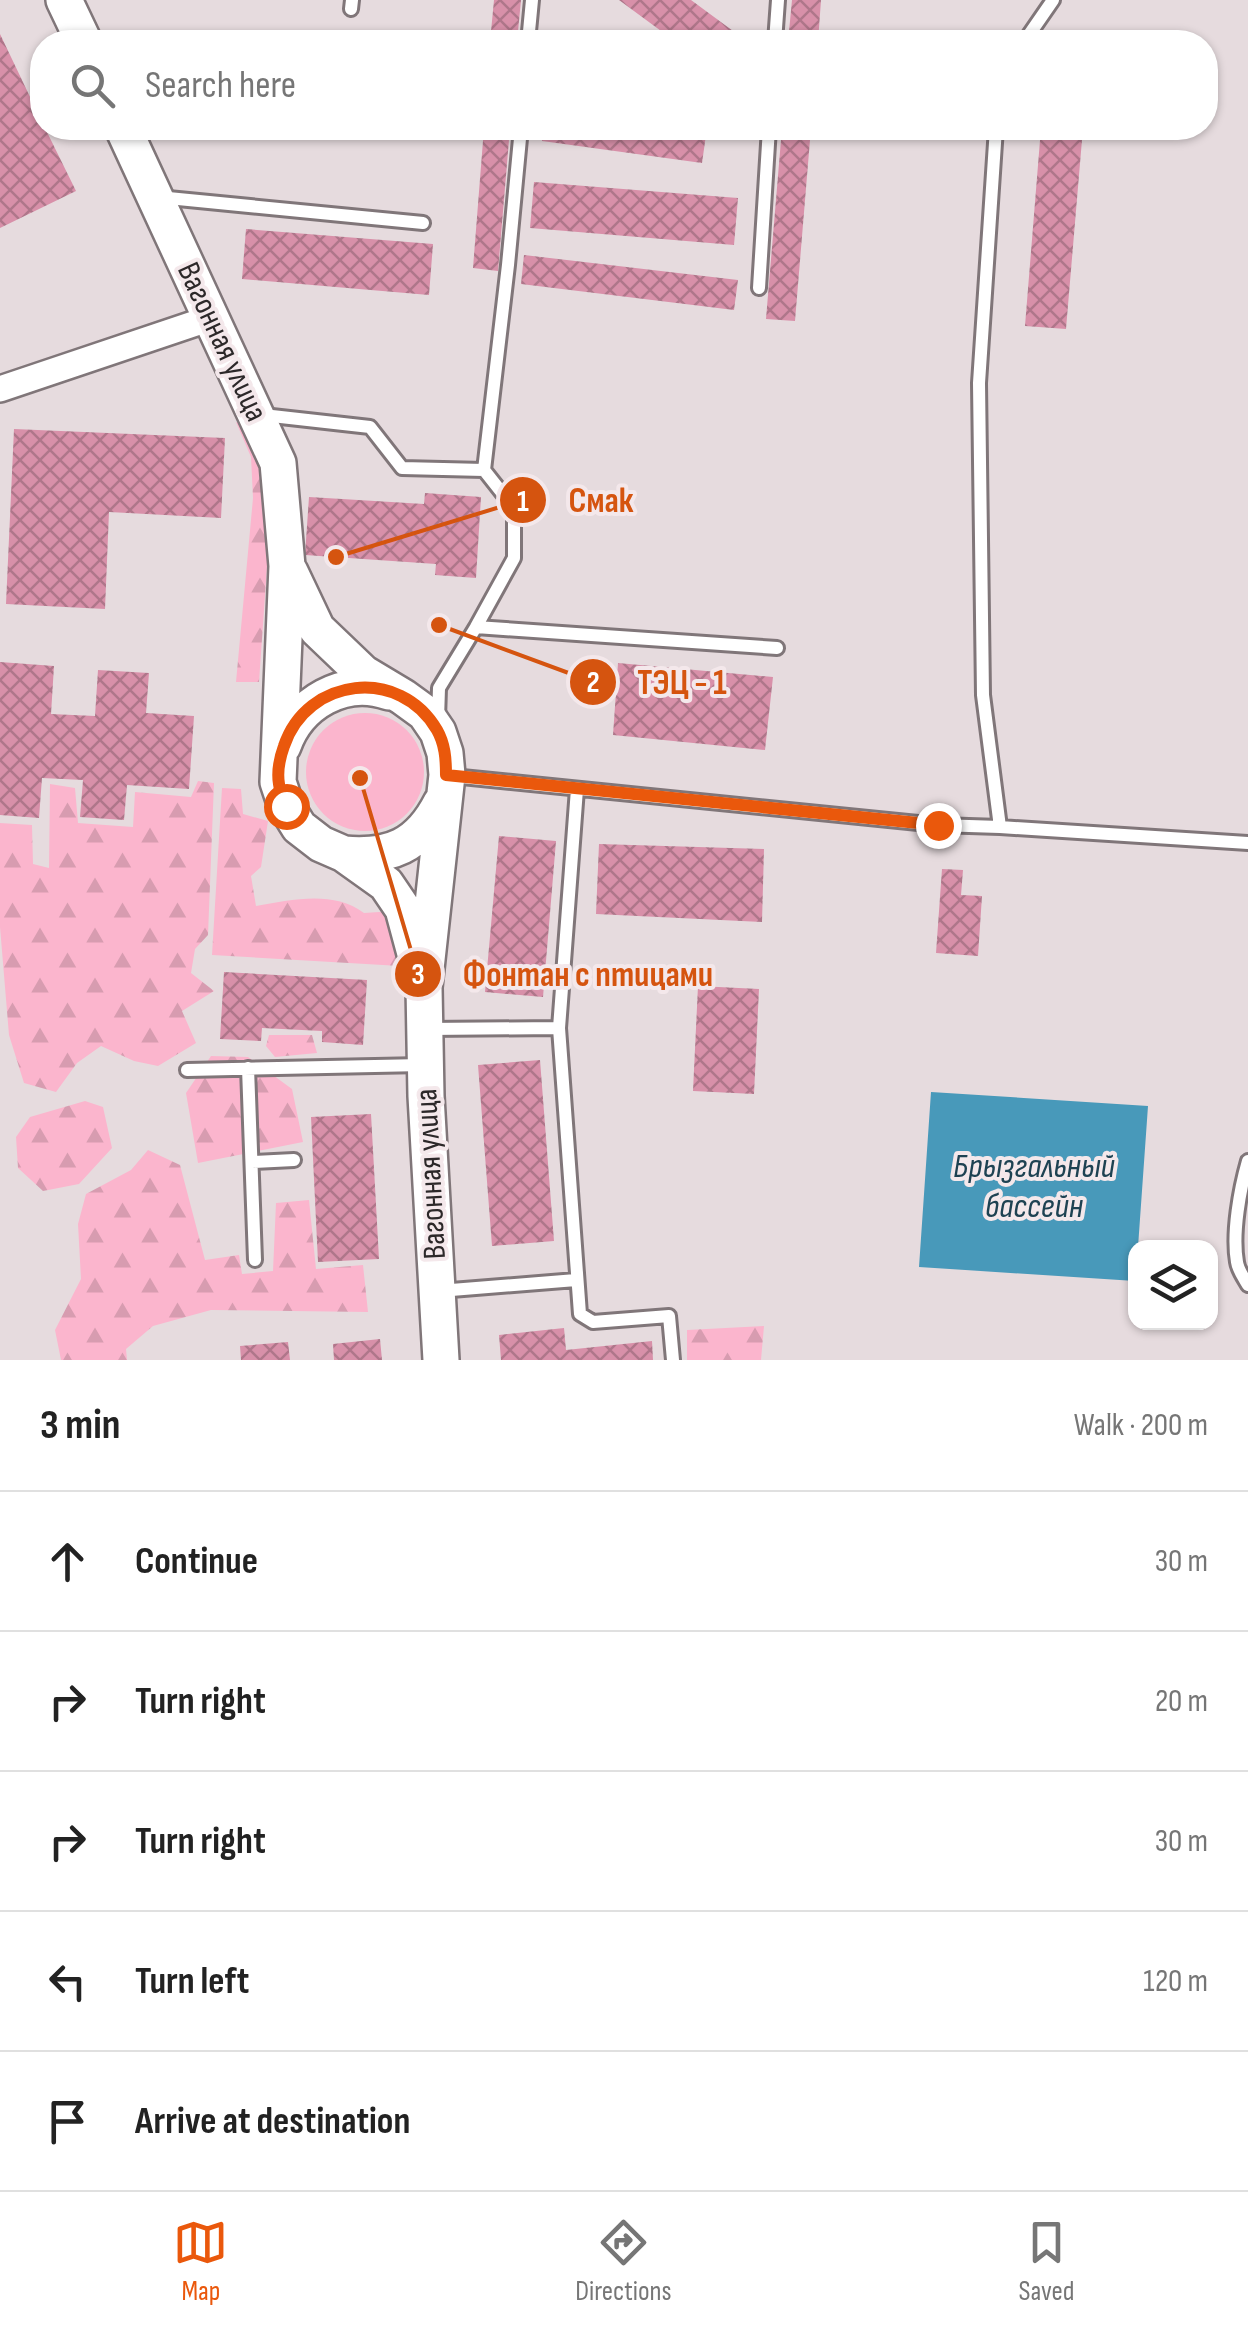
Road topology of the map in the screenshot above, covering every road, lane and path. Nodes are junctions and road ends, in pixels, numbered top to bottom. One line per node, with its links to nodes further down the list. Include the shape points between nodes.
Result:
1 (64, 0): 5 (street)
2 (532, 0): 6 (lane)
3 (778, 0): 7 (lane)
4 (1053, 0): 8 (lane)
5 (78, 30)
6 (529, 30)
7 (776, 30)
8 (1032, 30)
9 (129, 140): 13 (street, Вагонная улица)
10 (519, 140): 19 (lane)
11 (768, 140): 15 (lane)
12 (995, 140): 28 (lane, via 979,383 983,695)
13 (155, 197): 14 (lane); 16 (street, Вагонная улица)
14 (424, 223)
15 (758, 288)
16 (211, 318): 17 (street); 18 (street, Вагонная улица)
17 (0, 389)
18 (256, 414): 19 (lane, via 370,427 402,468); 20 (street, Вагонная улица, via 278,463)
19 (484, 470): 21 (lane, via 514,508 514,558)
20 (287, 566): 23 (street, via 317,629 363,673); 25 (street)
21 (476, 627): 22 (lane); 24 (lane, via 439,688)
22 (777, 648)
23 (403, 697): 24 (street); 25 (street, via 352,687 326,695 304,710)
24 (438, 732): 26 (street, via 446,753)
25 (280, 756): 30 (street, via 278,782 286,806 300,827)
26 (445, 787): 27 (lane); 30 (street, via 432,820 415,838 369,856); 31 (street)
27 (577, 788): 28 (lane); 32 (lane)
28 (1000, 828): 29 (lane)
29 (1248, 843)
30 (344, 854): 31 (street, via 386,884 403,909)
31 (424, 987): 33 (street, Вагонная улица)
32 (559, 1028): 33 (lane); 41 (lane)
33 (424, 1030): 34 (street, Вагонная улица)
34 (425, 1065): 35 (lane); 43 (street, Вагонная улица)
35 (248, 1068): 36 (lane); 39 (lane)
36 (187, 1070)
37 (294, 1160): 39 (lane)
38 (1248, 1161): 42 (lane, via 1237,1264)
39 (252, 1162): 40 (lane)
40 (255, 1260)
41 (576, 1280): 43 (lane); 45 (lane, via 580,1314 593,1322 669,1316)
42 (1248, 1284)
43 (437, 1292): 44 (street, Вагонная улица)
44 (442, 1360)
45 (673, 1360)

